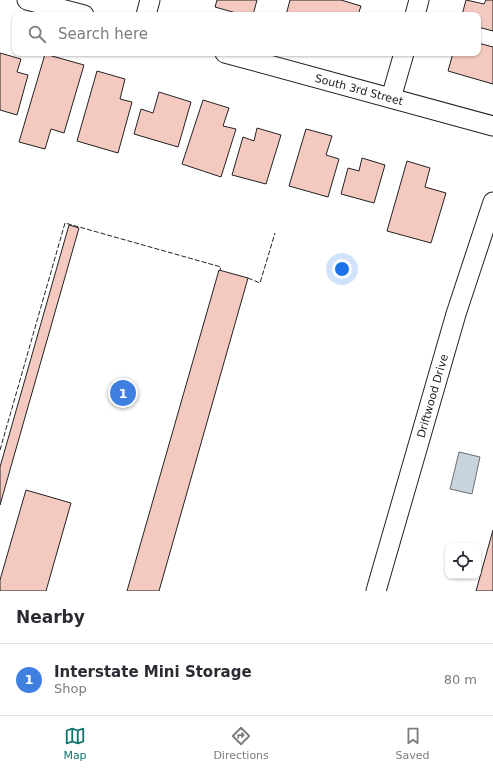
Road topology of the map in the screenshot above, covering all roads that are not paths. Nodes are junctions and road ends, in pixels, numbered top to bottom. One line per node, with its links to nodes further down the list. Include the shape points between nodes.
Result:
1 (27, 0): 4 (street)
2 (150, 0): 5 (street)
3 (419, 0): 6 (street)
4 (73, 12)
5 (147, 12)
6 (416, 12)
7 (236, 56): 9 (street, South 3rd Street)
8 (403, 56): 9 (street)
9 (391, 98): 10 (street, South 3rd Street)
10 (493, 126)
11 (493, 202): 12 (street, Driftwood Drive, via 456,314)
12 (376, 591)

